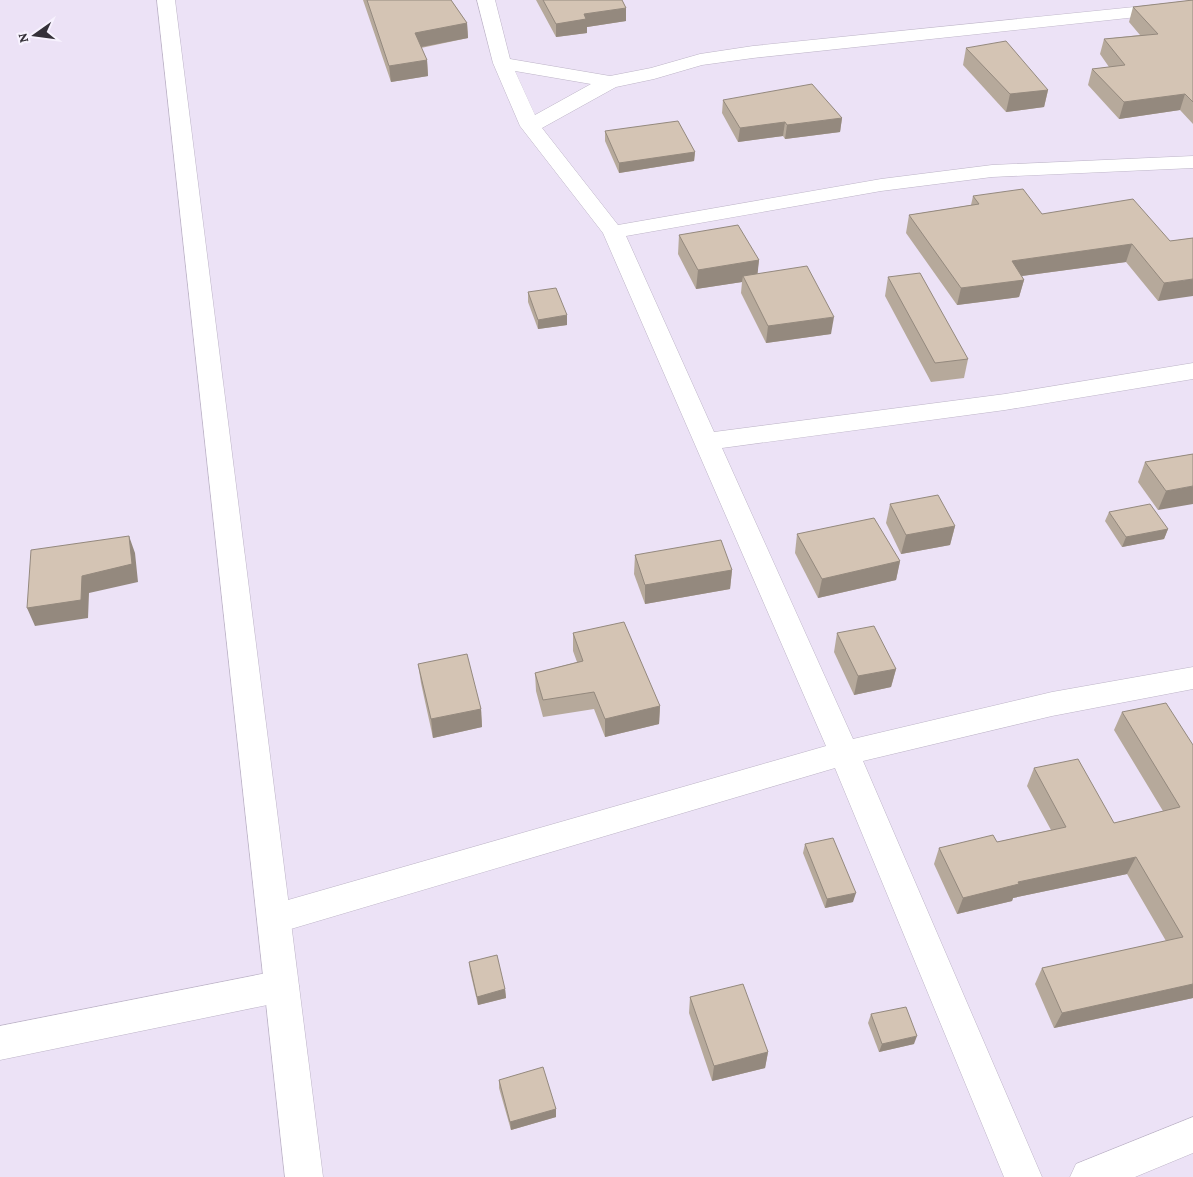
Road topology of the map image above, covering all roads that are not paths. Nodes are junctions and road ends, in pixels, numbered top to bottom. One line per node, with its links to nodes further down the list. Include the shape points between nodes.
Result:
1 (166, 0): 13 (street)
2 (486, 0): 4 (street)
3 (1193, 6): 5 (street, via 753,52 700,60)
4 (502, 64): 5 (street); 6 (street)
5 (610, 82): 6 (street)
6 (530, 126): 8 (street)
7 (1193, 162): 8 (street, via 985,172 881,185)
8 (613, 232): 10 (street)
9 (1193, 371): 10 (street, via 1005,402)
10 (706, 442): 12 (street)
11 (1193, 678): 12 (street, via 1052,704)
12 (844, 753): 13 (street); 18 (street)
13 (274, 919): 14 (street)
14 (282, 986): 15 (street); 17 (street)
15 (0, 1043)
16 (1193, 1135): 19 (street)
17 (304, 1177)
18 (1023, 1177)
19 (1089, 1177)

